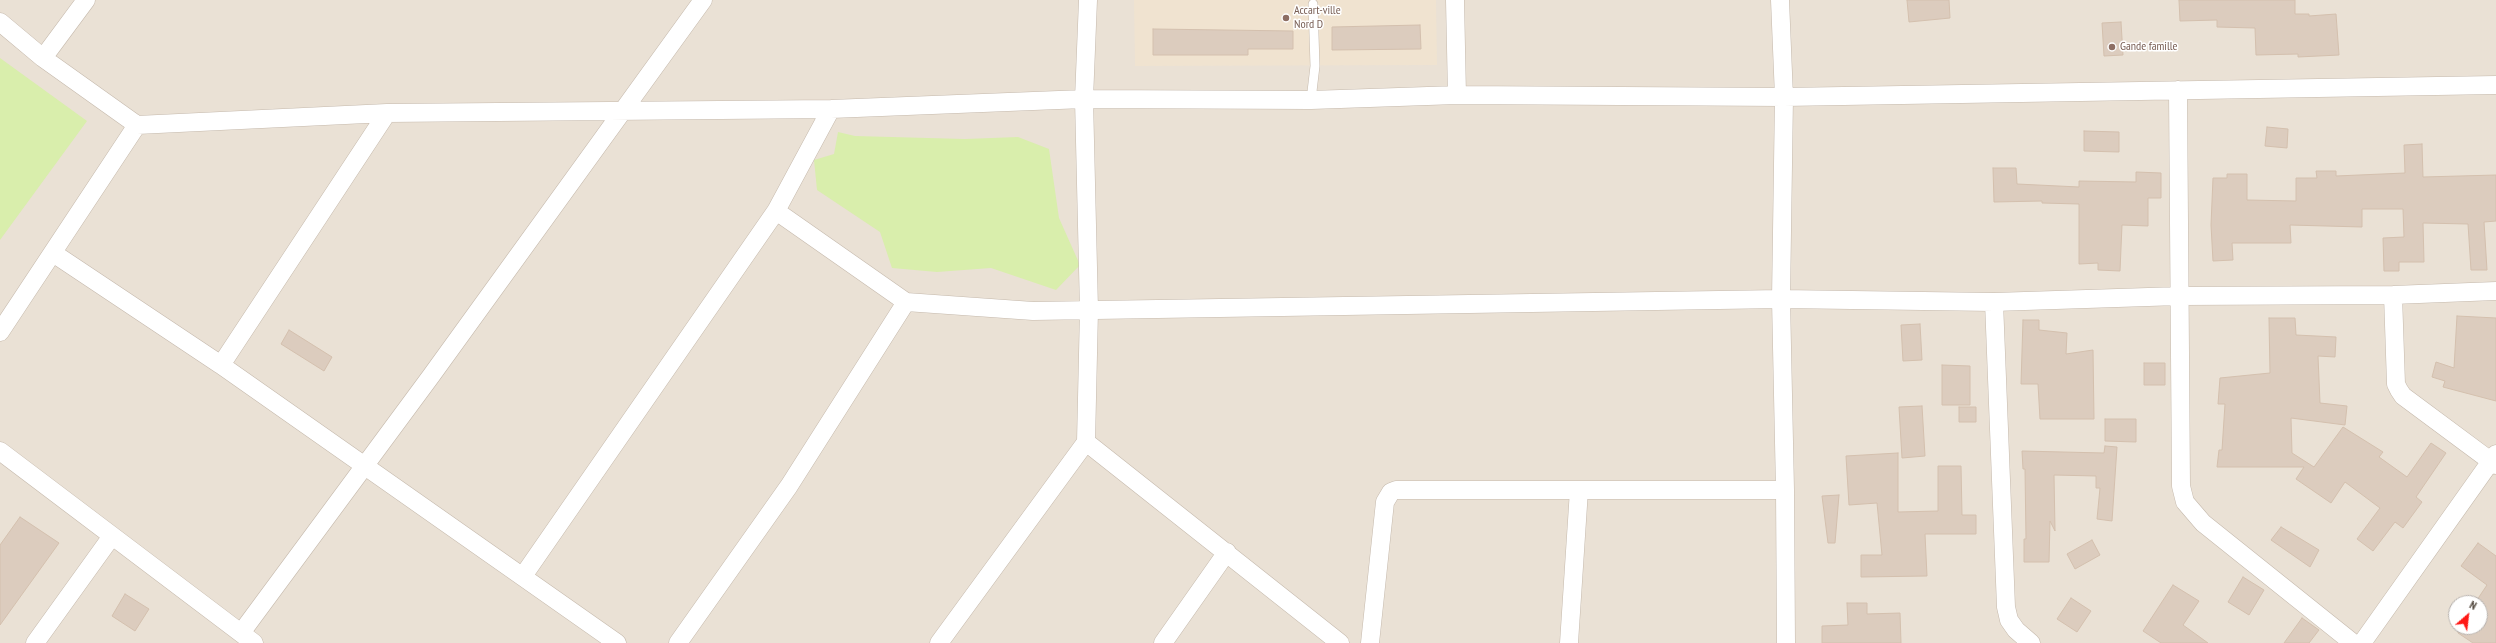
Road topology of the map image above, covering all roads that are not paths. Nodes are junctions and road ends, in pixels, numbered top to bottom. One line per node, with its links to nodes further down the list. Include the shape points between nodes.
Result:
1 (86, 0): 8 (street)
2 (703, 0): 16 (street)
3 (1088, 0): 13 (street)
4 (1455, 0): 11 (street)
5 (1780, 0): 12 (street)
6 (1313, 4): 14 (lane, via 1315,66)
7 (0, 22): 8 (street)
8 (43, 58): 18 (street)
9 (2496, 85): 10 (street)
10 (2178, 90): 12 (street); 23 (street)
11 (1457, 95): 12 (street); 14 (street)
12 (1784, 97): 24 (street)
13 (1084, 99): 14 (street); 15 (street); 27 (street)
14 (1312, 100)
15 (831, 109): 16 (street); 19 (street)
16 (623, 112): 17 (street); 33 (street)
17 (387, 113): 18 (street); 29 (street)
18 (137, 125): 20 (street)
19 (776, 211): 25 (street); 38 (street)
20 (53, 253): 28 (street); 29 (street)
21 (2496, 291): 22 (street)
22 (2393, 295): 23 (street); 32 (street, via 2396,384 2399,390 2413,405)
23 (2179, 296): 26 (street); 50 (street, via 2181,486 2185,502 2203,523)
24 (1780, 299): 26 (street); 27 (street); 35 (street)
25 (906, 302): 27 (street, via 1033,311); 42 (street, via 789,486)
26 (1994, 302): 49 (street, via 2006,607 2009,620)
27 (1089, 310): 30 (street)
28 (0, 332)
29 (221, 365): 33 (street)
30 (1086, 442): 37 (street); 43 (street)
31 (0, 451): 36 (street)
32 (2494, 460): 51 (street)
33 (364, 465): 38 (street); 39 (street)
34 (1579, 490): 35 (street); 46 (street, via 1402,489 1391,492 1385,502); 47 (street)
35 (1785, 490): 48 (street)
36 (112, 536): 39 (street); 40 (street)
37 (1227, 552): 44 (street); 45 (street)
38 (523, 576): 41 (street)
39 (248, 638)
40 (35, 643)
41 (617, 643)
42 (678, 643)
43 (939, 643)
44 (1163, 643)
45 (1340, 643)
46 (1370, 643)
47 (1569, 643)
48 (1786, 643)
49 (2031, 643)
50 (2353, 643)
51 (2362, 643)

